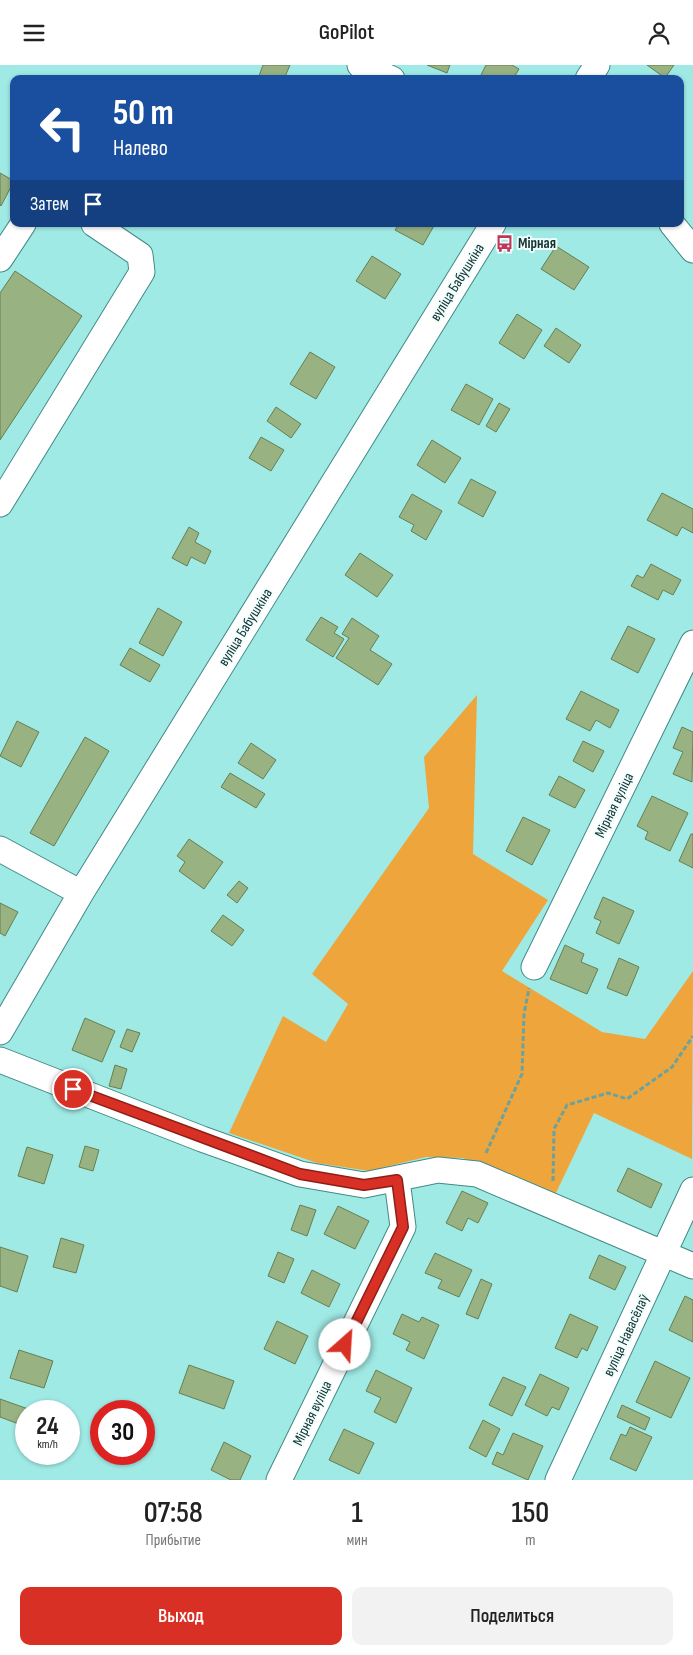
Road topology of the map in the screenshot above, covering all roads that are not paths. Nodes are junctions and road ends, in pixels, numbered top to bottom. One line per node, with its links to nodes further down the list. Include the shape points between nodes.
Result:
1 (360, 65): 2 (street)
2 (383, 75)
3 (21, 227): 8 (street)
4 (98, 227): 9 (street, via 140,255 142,272)
5 (491, 227): 12 (street, вуліца Бабушкіна)
6 (674, 227): 7 (street)
7 (693, 251)
8 (0, 259)
9 (0, 504)
10 (693, 643): 13 (street, Мірная вуліца)
11 (0, 849): 12 (street)
12 (81, 893): 14 (street, вуліца Бабушкіна)
13 (534, 967)
14 (0, 1032)
15 (0, 1060): 16 (street, via 300,1174 364,1185)
16 (397, 1180): 18 (street, via 438,1171 477,1174); 20 (street, Мірная вуліца, via 403,1227)
17 (693, 1190): 18 (street, вуліца Навасёлаў)
18 (664, 1253): 19 (street); 21 (street, вуліца Навасёлаў)
19 (693, 1266)
20 (279, 1480)
21 (558, 1480)

